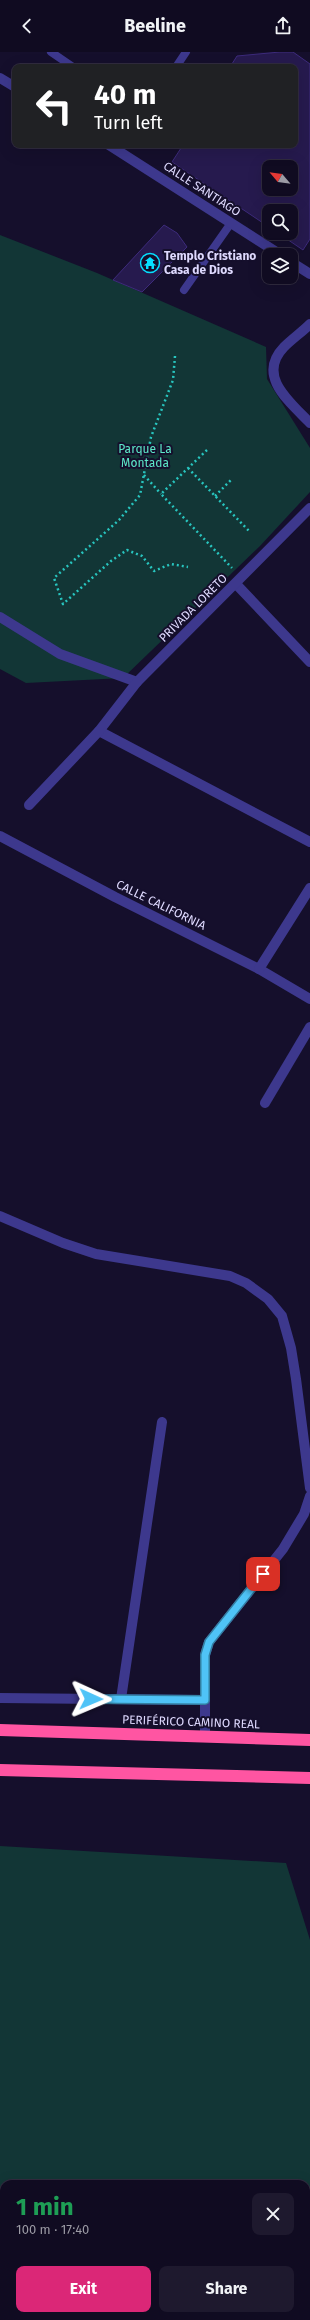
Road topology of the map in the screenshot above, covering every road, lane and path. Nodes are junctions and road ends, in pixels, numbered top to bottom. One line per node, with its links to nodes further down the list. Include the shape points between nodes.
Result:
1 (51, 52): 3 (lane)
2 (186, 52): 4 (lane)
3 (69, 64)
4 (178, 64)
5 (0, 78): 6 (street)
6 (12, 86)
7 (120, 148): 8 (street, CALLE SANTIAGO)
8 (232, 224): 9 (street, CALLE SANTIAGO); 12 (lane)
9 (270, 248)
10 (298, 266): 11 (street)
11 (310, 274)
12 (184, 290)
13 (310, 324): 15 (street, via 283,347 275,362 273,375 280,391)
14 (174, 356): 18 (path, via 173,380 151,437)
15 (310, 424)
16 (207, 450): 17 (path)
17 (188, 468): 20 (path); 21 (path)
18 (144, 475): 20 (path); 24 (path, via 140,495 119,520 54,578 63,604 127,550 142,556 154,571 171,564)
19 (232, 478): 21 (path)
20 (161, 494): 25 (path)
21 (214, 496): 23 (path)
22 (310, 508): 25 (street, PRIVADA LORETO)
23 (250, 532)
24 (188, 567)
25 (239, 581): 27 (street); 28 (street, PRIVADA LORETO)
26 (0, 617): 28 (street, via 60,654)
27 (310, 662)
28 (137, 682): 29 (street, PRIVADA LORETO)
29 (99, 731): 30 (street, PRIVADA LORETO); 32 (street)
30 (29, 805)
31 (0, 836): 34 (street, CALLE CALIFORNIA)
32 (310, 842)
33 (310, 888): 34 (street)
34 (259, 969): 35 (street, CALLE CALIFORNIA)
35 (310, 999)
36 (310, 1027): 37 (street)
37 (265, 1103)
38 (0, 1216): 40 (street, via 96,1254 230,1276 246,1283 268,1299 282,1316 290,1348)
39 (162, 1422): 43 (street)
40 (310, 1488)
41 (310, 1496): 44 (street, via 304,1514 282,1550 209,1642 205,1655)
42 (0, 1698): 43 (street)
43 (121, 1699): 44 (street)
44 (205, 1700): 46 (street)
45 (0, 1730): 46 (highway, PERIFÉRICO CAMINO REAL)
46 (205, 1737): 47 (highway, PERIFÉRICO CAMINO REAL)
47 (310, 1740)
48 (0, 1770): 49 (highway)
49 (310, 1778)

